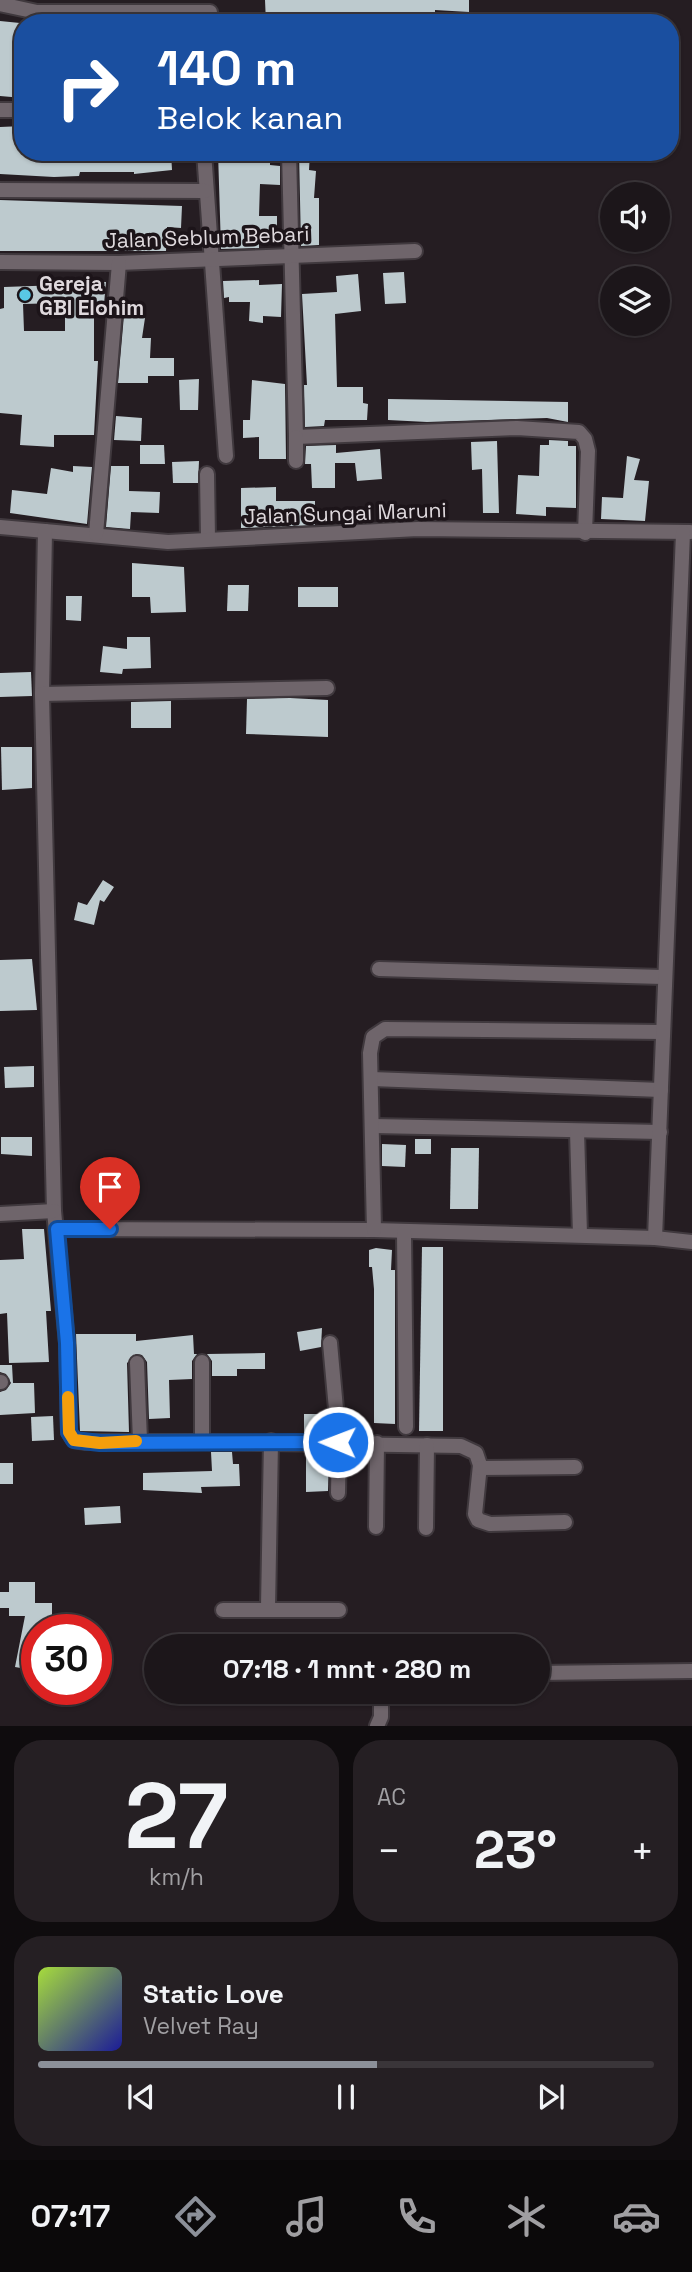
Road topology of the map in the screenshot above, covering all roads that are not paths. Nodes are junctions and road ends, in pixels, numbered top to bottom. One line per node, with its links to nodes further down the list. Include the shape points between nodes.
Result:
1 (0, 4): 2 (street)
2 (30, 5): 3 (street)
3 (210, 11)
4 (204, 161): 7 (street)
5 (289, 161): 9 (street)
6 (0, 190): 7 (street)
7 (205, 191): 10 (street)
8 (415, 251): 9 (street, Jalan Seblum Bebari)
9 (293, 256): 10 (street, Jalan Seblum Bebari); 13 (street)
10 (211, 260): 12 (street, Jalan Seblum Bebari); 14 (street)
11 (0, 261): 12 (street, Jalan Seblum Bebari)
12 (119, 263): 21 (street)
13 (296, 437): 15 (street); 20 (street, via 517,428 579,432 588,451)
14 (226, 456)
15 (296, 461)
16 (207, 474): 22 (street)
17 (0, 527): 18 (street, Jalan Sungai Maruni)
18 (45, 531): 21 (street, Jalan Sungai Maruni); 24 (street)
19 (688, 532): 20 (street, Jalan Sungai Maruni); 26 (street)
20 (585, 533): 22 (street, Jalan Sungai Maruni, via 418,528)
21 (96, 534): 22 (street, Jalan Sungai Maruni, via 168,542)
22 (208, 539)
23 (327, 688): 24 (street)
24 (42, 694): 33 (street)
25 (379, 969): 26 (street)
26 (663, 977): 27 (street)
27 (662, 1032): 28 (street, via 384,1029 373,1037); 29 (street)
28 (372, 1079): 29 (street); 30 (street)
29 (660, 1090): 32 (street)
30 (373, 1126): 31 (street); 36 (street)
31 (577, 1131): 32 (street); 38 (street)
32 (660, 1132): 39 (street)
33 (54, 1212): 34 (street); 35 (street)
34 (0, 1213)
35 (57, 1229): 36 (street); 45 (street, via 69,1432 74,1440 86,1442)
36 (374, 1230): 37 (street)
37 (404, 1232): 38 (street); 44 (street)
38 (580, 1235): 39 (street)
39 (654, 1238): 40 (street)
40 (692, 1242)
41 (330, 1343): 48 (street)
42 (202, 1362): 46 (street)
43 (137, 1363): 45 (street)
44 (406, 1427)
45 (140, 1441): 46 (street)
46 (202, 1441): 47 (street)
47 (271, 1441): 48 (street); 57 (street)
48 (338, 1442): 49 (street); 53 (street)
49 (377, 1443): 50 (street); 55 (street)
50 (427, 1445): 52 (street, via 471,1448); 56 (street)
51 (575, 1467): 52 (street)
52 (480, 1468): 54 (street, via 475,1514 484,1524)
53 (338, 1493)
54 (565, 1522)
55 (376, 1527)
56 (426, 1528)
57 (268, 1608): 58 (street); 59 (street)
58 (223, 1610)
59 (339, 1610)
60 (692, 1671): 61 (street)
61 (550, 1673)
62 (381, 1704): 63 (street)
63 (377, 1726)

